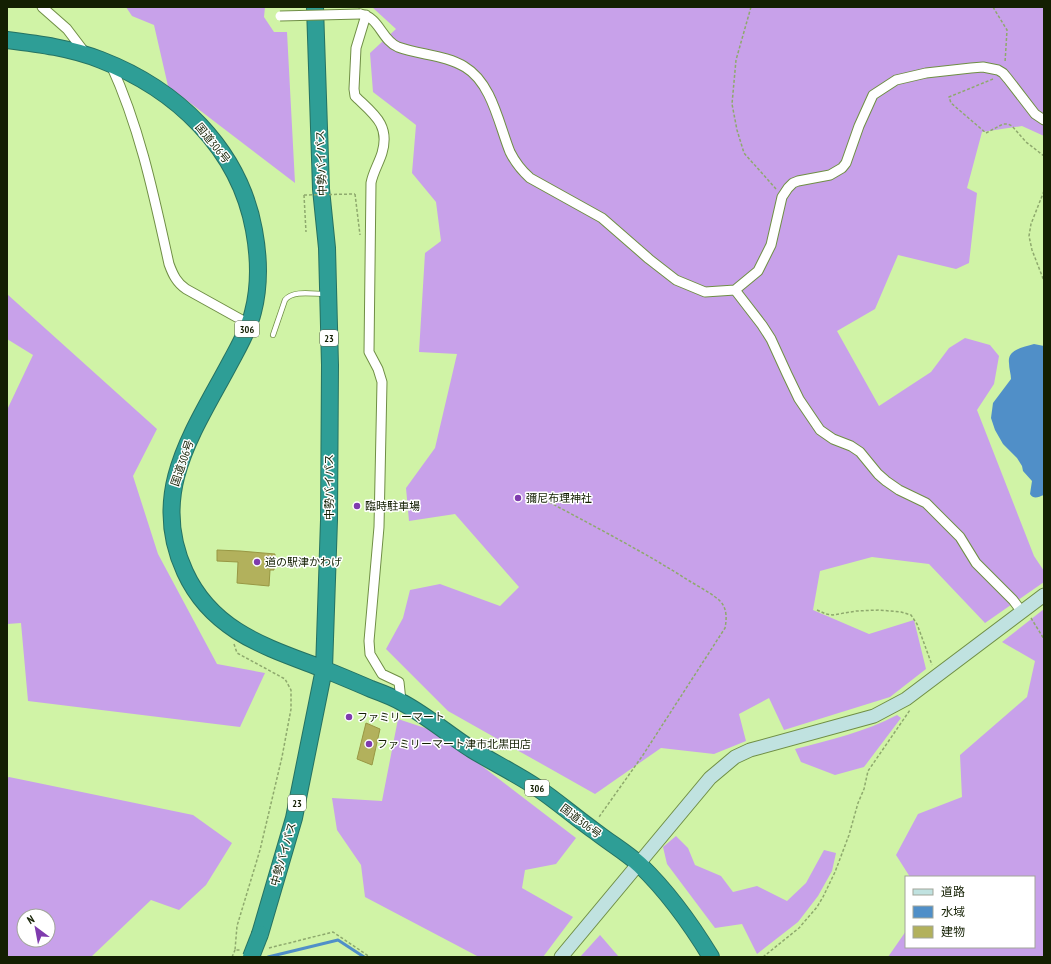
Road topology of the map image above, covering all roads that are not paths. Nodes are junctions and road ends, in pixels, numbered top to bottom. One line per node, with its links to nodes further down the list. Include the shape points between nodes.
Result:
1 (42, 7): 6 (street, via 67,28)
2 (315, 7): 10 (highway, 中勢バイパス / 23, via 321,189 327,248)
3 (363, 15): 4 (street, bridge); 9 (street, via 374,20 386,38 397,47 465,66 478,77 495,107 510,153 521,170 530,178 602,218 676,280 705,292); 16 (street, via 356,48 355,96 378,118 384,145 371,183 369,352 382,382 379,527 369,641 370,654 382,674 399,682)
4 (280, 16)
5 (7, 40): 6 (highway, 国道306号 / 306, via 61,48)
6 (86, 55): 7 (highway, 国道306号 / 306)
7 (110, 64): 11 (street, via 123,92 140,142 173,275 181,286); 11 (highway, 国道306号 / 306, via 146,82 188,113 216,143 236,173 252,218 258,264 255,304)
8 (1044, 120): 9 (street, via 1035,114 998,70 971,68 926,73 896,80 873,95 842,168 830,175 798,181 788,188 782,197 771,245 758,272)
9 (735, 290): 14 (street, via 771,339 799,399 820,430 860,452 878,474 899,490 926,503 960,537 976,563)
10 (328, 294): 12 (lane, via 294,294 287,298); 15 (highway, 中勢バイパス / 23, via 329,520)
11 (249, 324): 15 (highway, 国道306号 / 306, via 192,434 177,474 171,500 172,530 190,582 208,607 239,634 277,652)
12 (273, 335)
13 (1044, 595): 14 (street)
14 (1024, 611): 17 (street, via 906,699 874,716 762,746 735,757 710,778)
15 (324, 669): 16 (highway, 国道306号 / 306); 18 (highway, 中勢バイパス / 23, bridge, via 294,818 260,934)
16 (401, 701): 17 (highway, 国道306号 / 306, via 472,749 536,787)
17 (638, 864): 19 (street); 20 (highway, 国道306号 / 306, via 682,914)
18 (247, 953)
19 (561, 957)
20 (712, 957)

